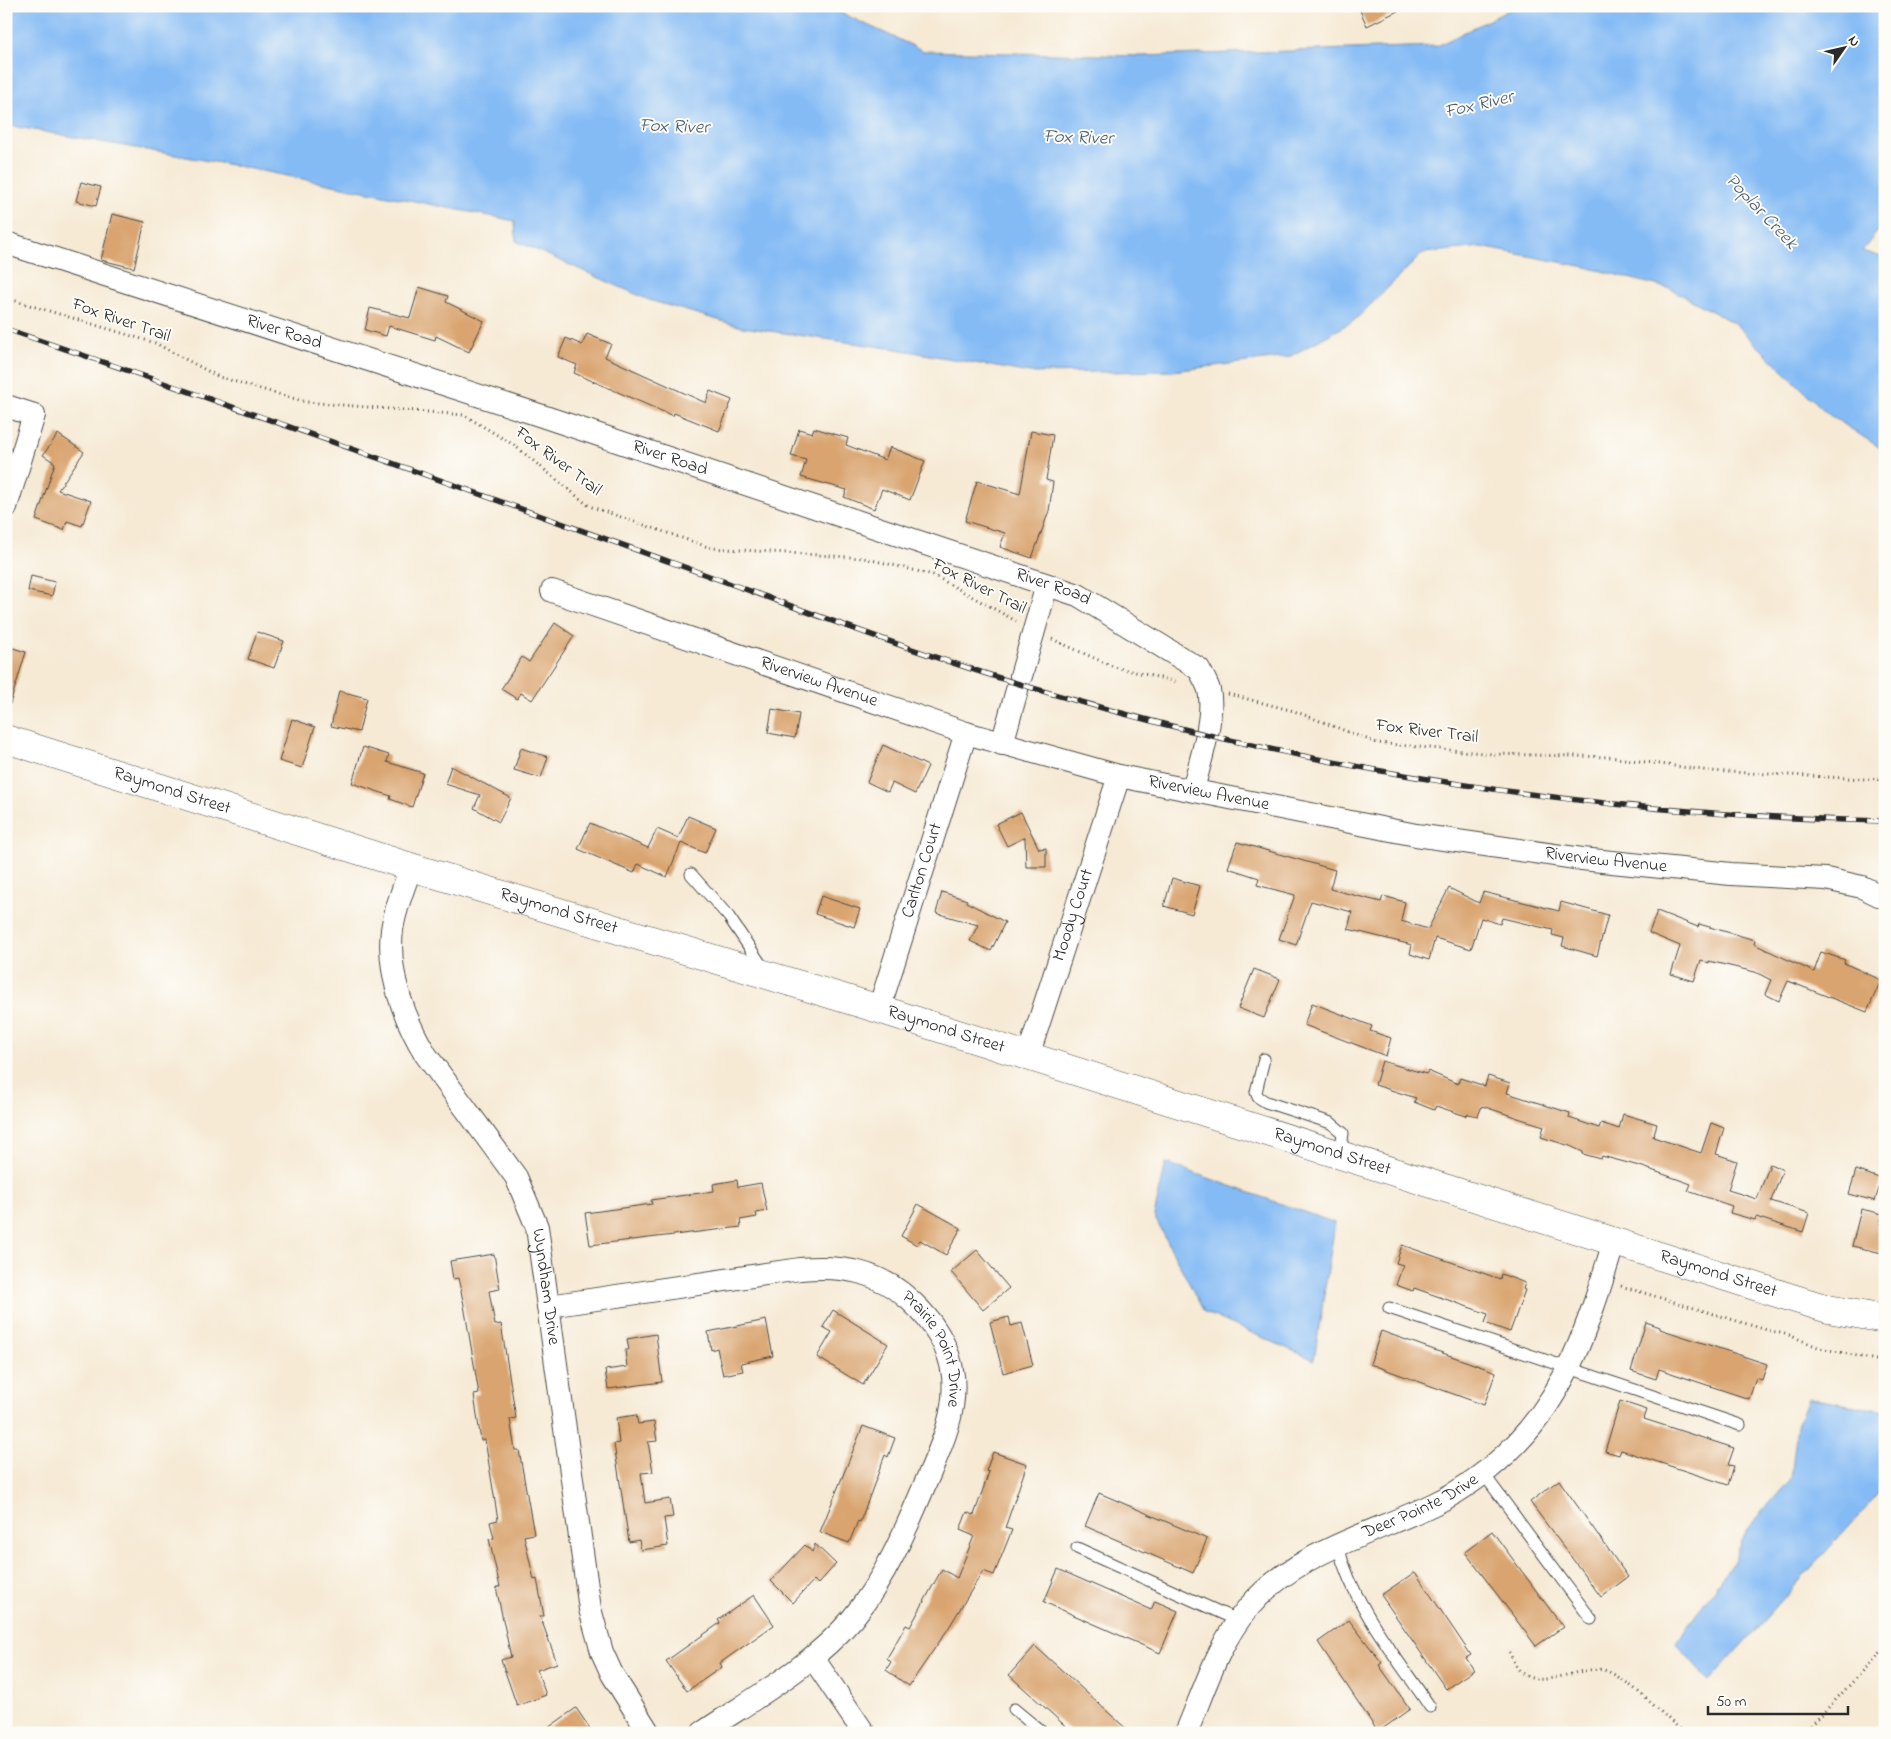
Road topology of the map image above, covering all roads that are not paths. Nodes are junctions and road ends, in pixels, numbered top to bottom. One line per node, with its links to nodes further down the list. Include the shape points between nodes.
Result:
1 (6, 243): 4 (street, River Road, via 530,412)
2 (6, 406): 3 (street, via 34,415)
3 (6, 507)
4 (1048, 585): 8 (street); 10 (street, River Road, via 1078,596 1199,669 1209,689 1207,733)
5 (552, 591): 6 (street, Riverview Avenue)
6 (966, 733): 8 (street, Riverview Avenue); 15 (street, Carlton Court)
7 (6, 739): 11 (street, Raymond Street)
8 (1002, 744): 9 (street, Riverview Avenue)
9 (1120, 776): 10 (street, Riverview Avenue); 16 (street, Moody Court)
10 (1193, 789): 13 (street, Riverview Avenue, via 1416,835 1582,859 1731,874 1826,879 1862,887)
11 (411, 867): 14 (street, Raymond Street); 20 (street, Wyndham Drive, via 392,931 396,984 404,1010 426,1055 516,1177 537,1227)
12 (691, 874): 14 (lane, via 730,917)
13 (1885, 898)
14 (767, 975): 15 (street, Raymond Street)
15 (879, 1008): 16 (street, Raymond Street)
16 (1028, 1056): 18 (street, Raymond Street)
17 (1264, 1059): 18 (lane, via 1256,1092 1258,1097 1331,1123 1343,1133)
18 (1340, 1155): 19 (street, Raymond Street)
19 (1614, 1242): 22 (street, Raymond Street, via 1828,1309); 23 (street, Deer Pointe Drive, via 1587,1327)
20 (549, 1306): 30 (street, Prairie Point Drive, via 824,1267 870,1274 888,1283 922,1311 946,1350 953,1374 949,1422 902,1541 888,1567 852,1619); 33 (street, Wyndham Drive, via 590,1608 602,1652 612,1674)
21 (1389, 1308): 23 (lane)
22 (1885, 1319)
23 (1569, 1368): 24 (lane); 25 (street, Deer Pointe Drive, via 1534,1424)
24 (1740, 1424)
25 (1482, 1473): 26 (street, Deer Pointe Drive, via 1436,1504); 28 (lane)
26 (1338, 1546): 29 (street, Deer Pointe Drive, via 1289,1570 1267,1588); 31 (lane, via 1355,1594)
27 (1076, 1548): 29 (lane)
28 (1591, 1619)
29 (1239, 1620): 37 (street, Deer Pointe Drive, via 1220,1651)
30 (813, 1658): 34 (street, Prairie Point Drive); 35 (street)
31 (1430, 1707)
32 (1014, 1709): 36 (lane)
33 (649, 1733)
34 (702, 1733)
35 (864, 1733)
36 (1043, 1733)
37 (1186, 1733)

